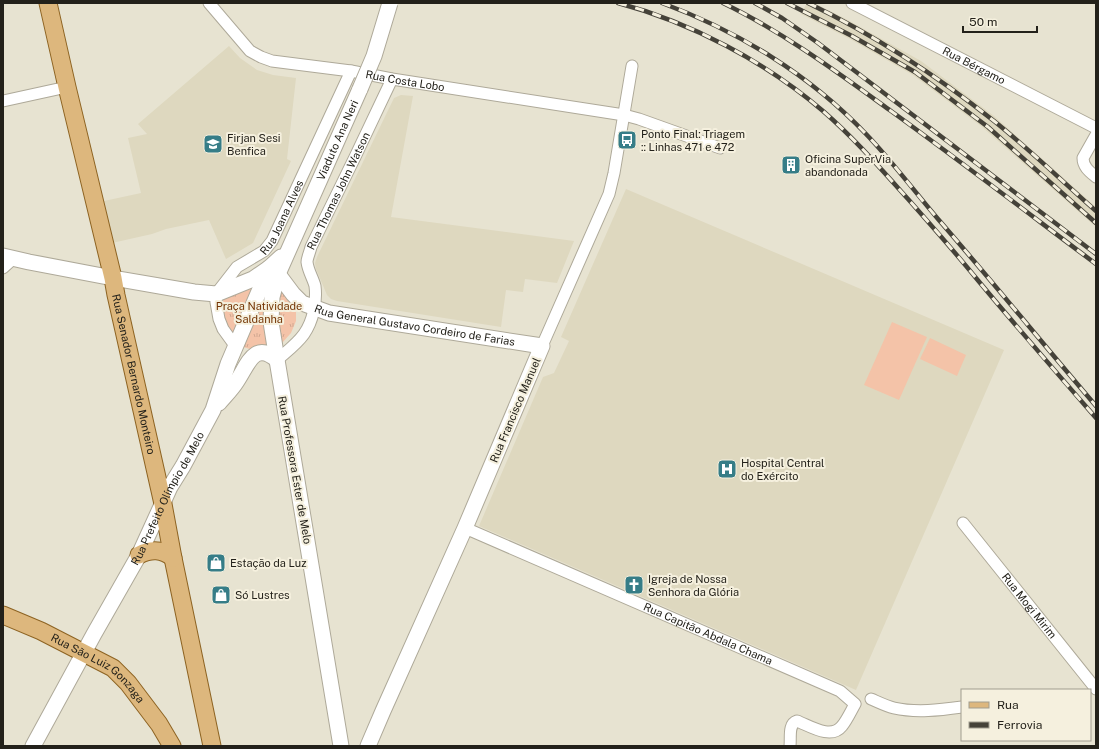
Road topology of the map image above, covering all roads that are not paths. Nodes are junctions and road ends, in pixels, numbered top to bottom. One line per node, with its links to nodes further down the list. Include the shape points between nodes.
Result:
1 (48, 3): 8 (main road, Rua Senador Bernardo Monteiro)
2 (209, 3): 6 (street, Rua Costa Lobo, via 250,51 261,57 272,61)
3 (390, 3): 17 (street, Viaduto Ana Neri, bridge, via 374,56 290,248)
4 (852, 3): 11 (street, Rua Bérgamo)
5 (632, 66): 10 (street, Rua Francisco Manuel)
6 (351, 71): 7 (street, Rua Costa Lobo); 16 (street, Rua Joana Alves, via 272,241 264,250)
7 (392, 79): 10 (street, Rua Costa Lobo); 20 (street, Rua Thomas John Watson, via 311,247 307,262 314,285)
8 (67, 87): 9 (street); 18 (main road, Rua Senador Bernardo Monteiro)
9 (3, 101)
10 (624, 115): 13 (street, Rua Costa Lobo); 21 (street, Rua Francisco Manuel, via 609,194)
11 (1096, 128)
12 (1096, 135): 14 (street, via 1083,158 1086,167)
13 (720, 148)
14 (1096, 178)
15 (7, 260): 18 (street)
16 (244, 262): 17 (street); 19 (street, Rua Joana Alves)
17 (269, 272): 19 (street); 20 (street, Rua General Gustavo Cordeiro de Farias, via 302,303); 22 (street, Rua Prefeito Olímpio de Melo); 23 (street)
18 (113, 278): 19 (street); 25 (main road, Rua Senador Bernardo Monteiro)
19 (216, 294): 22 (street, via 219,319)
20 (314, 308): 21 (street, Rua General Gustavo Cordeiro de Farias, via 329,313); 23 (street, via 304,334)
21 (542, 346): 27 (street, Rua Francisco Manuel)
22 (236, 348): 24 (street, Rua Prefeito Olímpio de Melo)
23 (276, 360): 24 (street, via 265,352 255,355 237,382); 38 (street, Rua Professora Ester de Melo)
24 (213, 410): 25 (street, Rua Prefeito Olímpio de Melo)
25 (163, 504): 28 (street, Rua Prefeito Olímpio de Melo); 29 (main road, Rua Senador Bernardo Monteiro)
26 (963, 523): 32 (street, Rua Mogi Mirim)
27 (466, 528): 39 (street, Rua Francisco Manuel); 40 (street, Rua Capitão Abdala Chama, via 840,691 855,704 842,727 836,731 828,733 797,721 793,722)
28 (139, 554): 29 (main road, via 150,550 168,554); 31 (street, Rua Prefeito Olímpio de Melo)
29 (173, 558): 37 (main road, Rua Senador Bernardo Monteiro)
30 (3, 615): 31 (main road, Rua São Luiz Gonzaga)
31 (84, 653): 35 (street, Rua Prefeito Olímpio de Melo); 36 (main road, Rua São Luiz Gonzaga, via 113,668 128,683)
32 (1096, 689)
33 (870, 699): 34 (street, via 893,708 911,711)
34 (961, 707)
35 (33, 746)
36 (172, 746)
37 (212, 746)
38 (342, 746)
39 (368, 746)
40 (790, 746)

